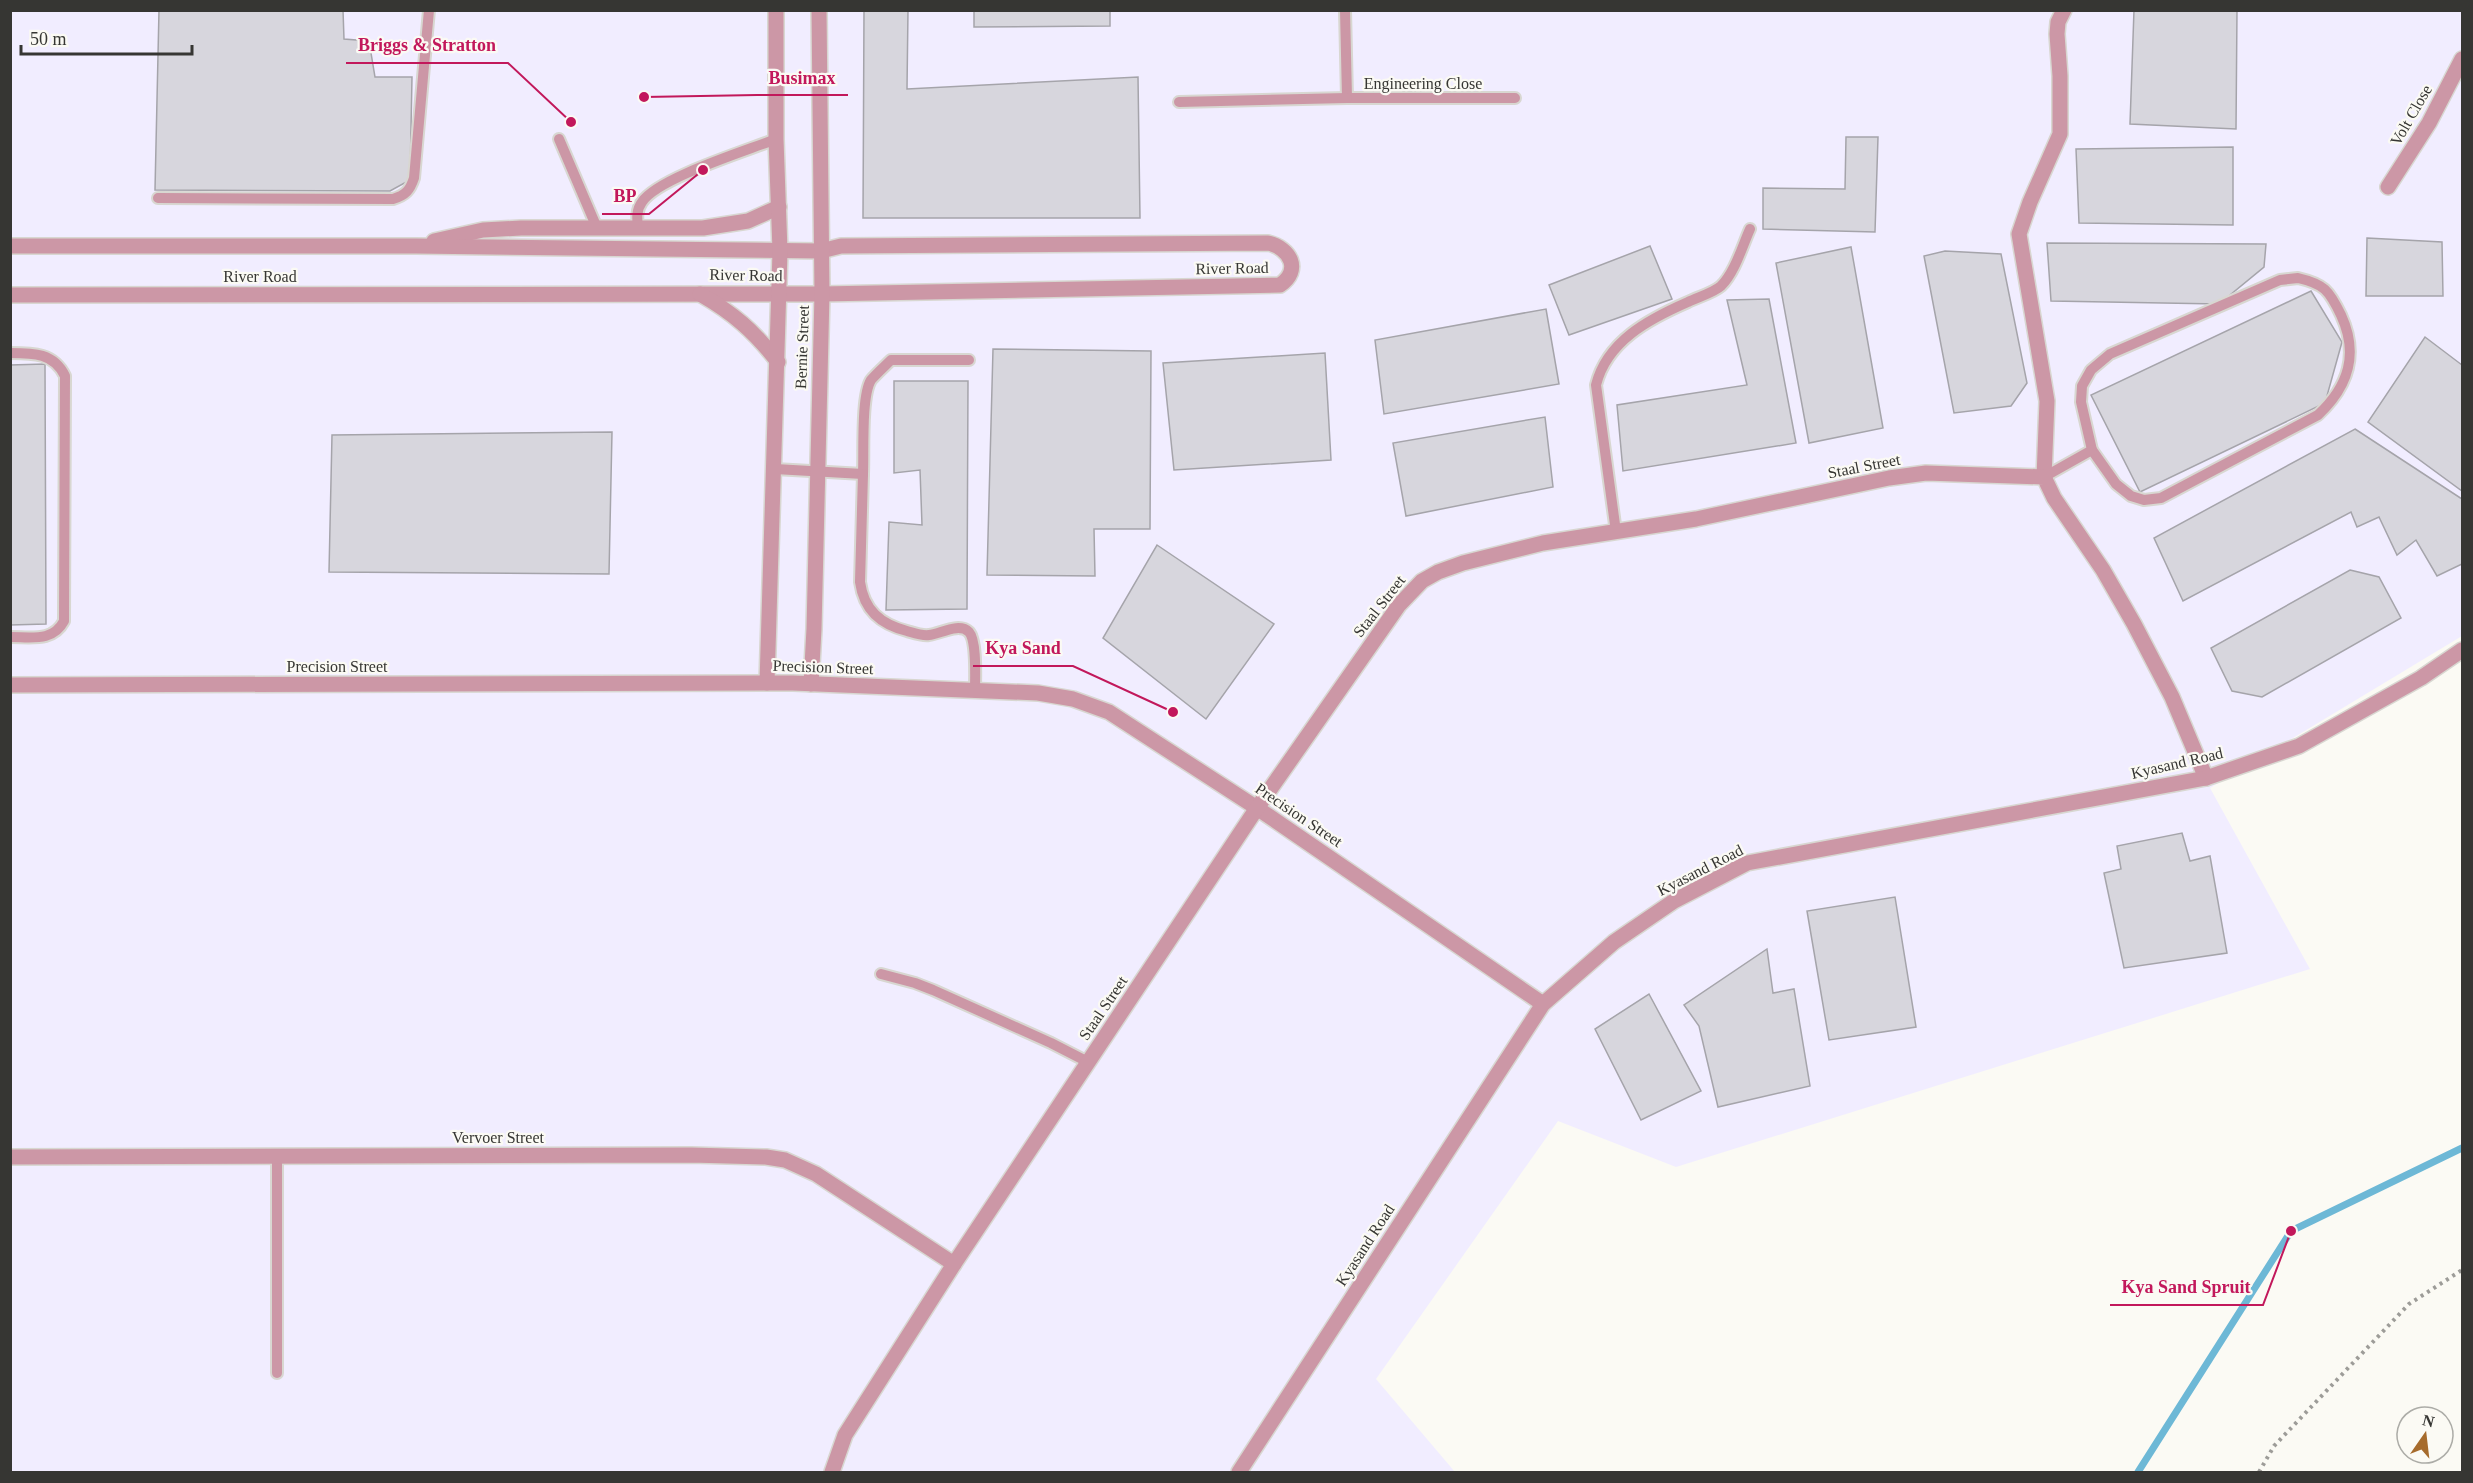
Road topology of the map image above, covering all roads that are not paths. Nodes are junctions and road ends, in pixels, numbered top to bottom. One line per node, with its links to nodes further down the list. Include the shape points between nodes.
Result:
1 (429, 10): 13 (lane, via 414,177 403,196)
2 (776, 10): 11 (street, Bernie Street)
3 (819, 10): 21 (street, Bernie Street)
4 (1345, 10): 7 (lane, Engineering Close)
5 (2064, 10): 33 (street, via 2057,34 2060,134 2019,234 2047,401)
6 (2463, 59): 12 (street, Volt Close, via 2429,123)
7 (1347, 98): 8 (lane, Engineering Close); 9 (lane)
8 (1515, 98)
9 (1179, 102)
10 (560, 139): 15 (lane)
11 (776, 139): 14 (street, Bernie Street); 16 (lane, via 668,181 640,203)
12 (2388, 187)
13 (158, 198)
14 (779, 207): 16 (street, via 726,226); 20 (street, Bernie Street)
15 (597, 228): 16 (street); 19 (street, via 483,230)
16 (638, 229)
17 (1750, 229): 34 (lane, via 1728,278 1719,288 1635,329 1599,371 1596,384)
18 (10, 246): 19 (street, River Road)
19 (416, 246): 20 (street, River Road)
20 (780, 251): 21 (street, River Road); 23 (street, Bernie Street)
21 (821, 251): 24 (street, Bernie Street); 24 (street, River Road, via 841,246 1268,243 1290,256 1290,274 1280,285)
22 (698, 292): 23 (street, River Road); 25 (street, River Road); 28 (street, via 730,311)
23 (779, 294): 24 (street, River Road); 28 (street, Bernie Street)
24 (822, 294): 31 (street, Bernie Street)
25 (10, 295)
26 (10, 353): 35 (lane, via 44,355 60,365 65,376 64,621 48,637)
27 (969, 360): 32 (lane, via 891,360 870,381)
28 (778, 362): 30 (street, Bernie Street)
29 (2092, 450): 29 (lane, via 2081,402 2082,386 2091,370 2110,354 2280,280 2298,278 2319,283 2332,297 2349,332 2350,351 2345,378 2335,399 2318,415 2161,498 2144,500 2131,496 2116,484); 33 (lane)
30 (774, 469): 31 (lane); 37 (street, Bernie Street)
31 (816, 472): 32 (lane); 38 (street, Bernie Street)
32 (863, 474): 40 (lane, via 860,582 867,607 888,626 918,634 966,629 974,651)
33 (2044, 477): 34 (street, Staal Street, via 1926,473); 41 (street, via 2134,624 2172,697)
34 (1616, 532): 42 (street, Staal Street, via 1463,563 1422,581 1399,605)
35 (10, 637)
36 (2463, 650): 41 (street, Kyasand Road, via 2421,678 2298,746)
37 (767, 683): 38 (street, Precision Street); 39 (street, Precision Street)
38 (810, 684): 40 (street, Precision Street)
39 (10, 685)
40 (975, 691): 42 (street, Precision Street, via 1038,693 1073,699 1109,712)
41 (2206, 778): 44 (street, Kyasand Road, via 1747,863 1674,901 1614,942)
42 (1257, 808): 44 (street, Precision Street); 45 (street, Staal Street)
43 (881, 975): 45 (lane, via 915,982)
44 (1543, 1005): 51 (street, Kyasand Road)
45 (1088, 1062): 48 (street, Staal Street)
46 (277, 1156): 47 (street, Vervoer Street); 48 (street, Vervoer Street, via 766,1156 816,1174); 49 (lane)
47 (10, 1157)
48 (954, 1264): 50 (street, Staal Street, via 845,1435)
49 (276, 1373)
50 (832, 1473)
51 (1239, 1473)

